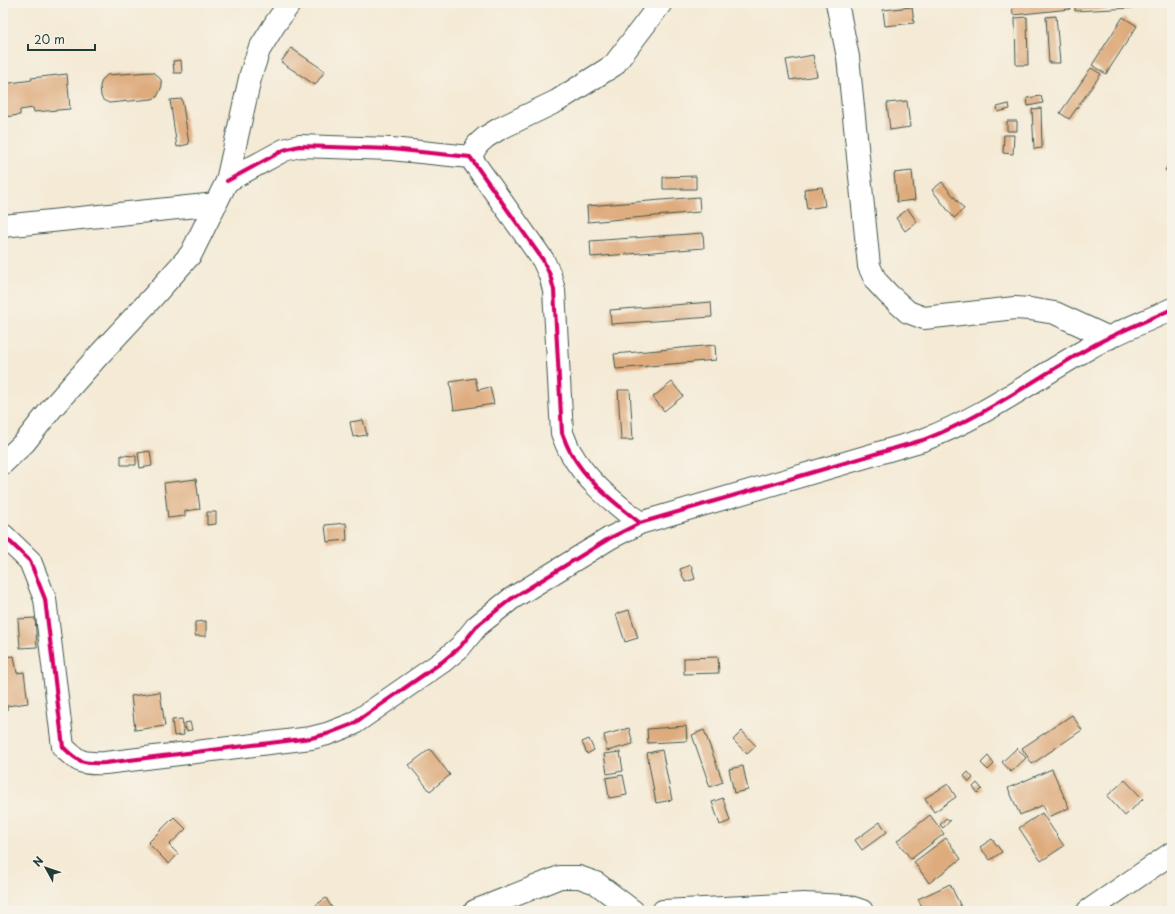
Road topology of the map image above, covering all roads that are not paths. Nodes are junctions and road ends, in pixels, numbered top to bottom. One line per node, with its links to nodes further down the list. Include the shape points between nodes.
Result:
1 (290, 3): 5 (street, via 259,50 251,74)
2 (661, 3): 4 (street, via 614,65 557,101 486,137)
3 (837, 3): 9 (street, via 848,57 870,266 876,281 908,312 924,318 1015,308 1030,309 1054,313)
4 (470, 157): 5 (street, via 391,149 299,146 284,150); 11 (street, via 543,260 550,275 554,290 562,433 571,453 602,492)
5 (228, 181): 6 (street)
6 (216, 204): 7 (street); 10 (street, via 191,254 83,373 25,442)
7 (3, 226)
8 (1172, 309): 9 (street)
9 (1109, 338): 11 (street, via 1090,347 990,409 949,430 923,440)
10 (3, 463)
11 (640, 523): 12 (street, via 610,538 511,599 477,626 442,662 353,724 311,738 95,763 82,762 63,747 45,599 30,561)
12 (3, 535)
13 (1172, 853): 18 (street)
14 (475, 911): 15 (street, via 560,877 579,877 596,883)
15 (633, 911)
16 (663, 911): 17 (street, via 804,904 847,906)
17 (862, 911)
18 (1088, 911)

